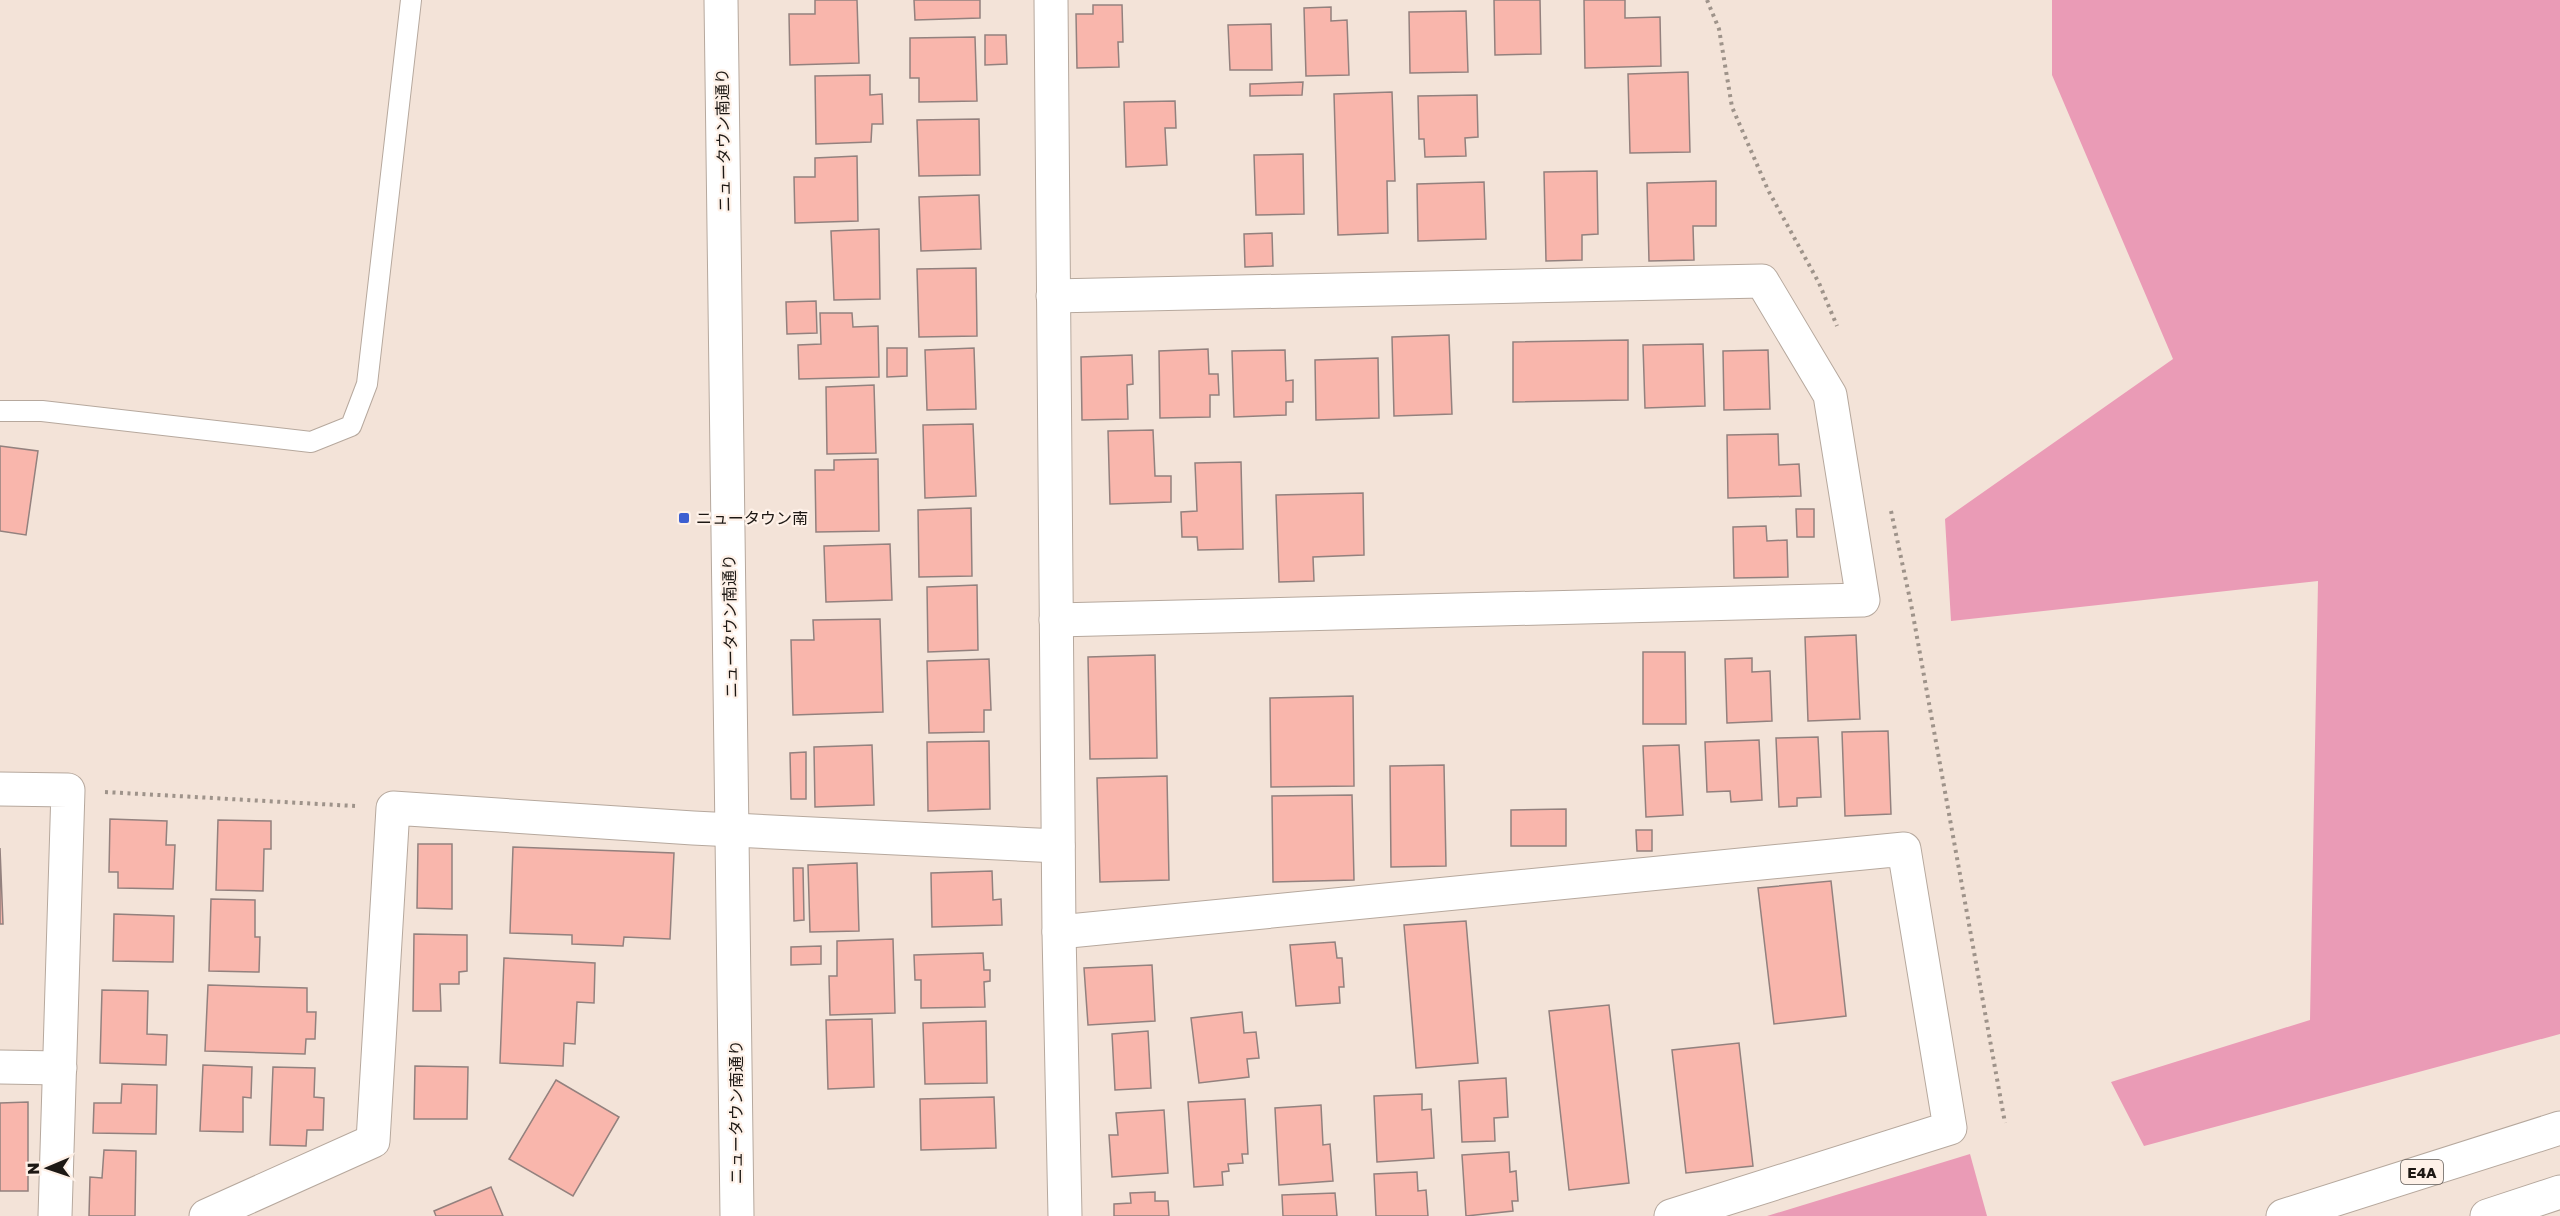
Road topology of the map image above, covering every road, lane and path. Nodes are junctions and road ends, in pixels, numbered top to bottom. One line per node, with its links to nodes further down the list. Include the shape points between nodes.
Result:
1 (411, 0): 5 (lane, via 367,384 351,426 311,442 42,411)
2 (721, 0): 10 (main road, ニュータウン南通り)
3 (1051, 0): 4 (main road)
4 (1053, 296): 6 (main road); 6 (main road, via 1762,281 1830,395 1863,600)
5 (0, 411)
6 (1056, 620): 11 (main road)
7 (0, 789): 8 (main road)
8 (68, 790): 9 (path); 14 (main road)
9 (393, 808): 10 (main road); 18 (main road, via 373,1141)
10 (734, 830): 11 (main road); 19 (main road, ニュータウン南通り)
11 (1058, 846): 12 (main road)
12 (1059, 932): 20 (main road); 21 (main road, via 1904,849 1950,1128)
13 (0, 1067): 14 (main road)
14 (60, 1068): 17 (main road)
15 (2560, 1128): 22 (main road, E4A)
16 (2560, 1192): 23 (main road)
17 (55, 1216)
18 (206, 1216)
19 (736, 1216)
20 (1065, 1216)
21 (1671, 1216)
22 (2283, 1216)
23 (2487, 1216)

